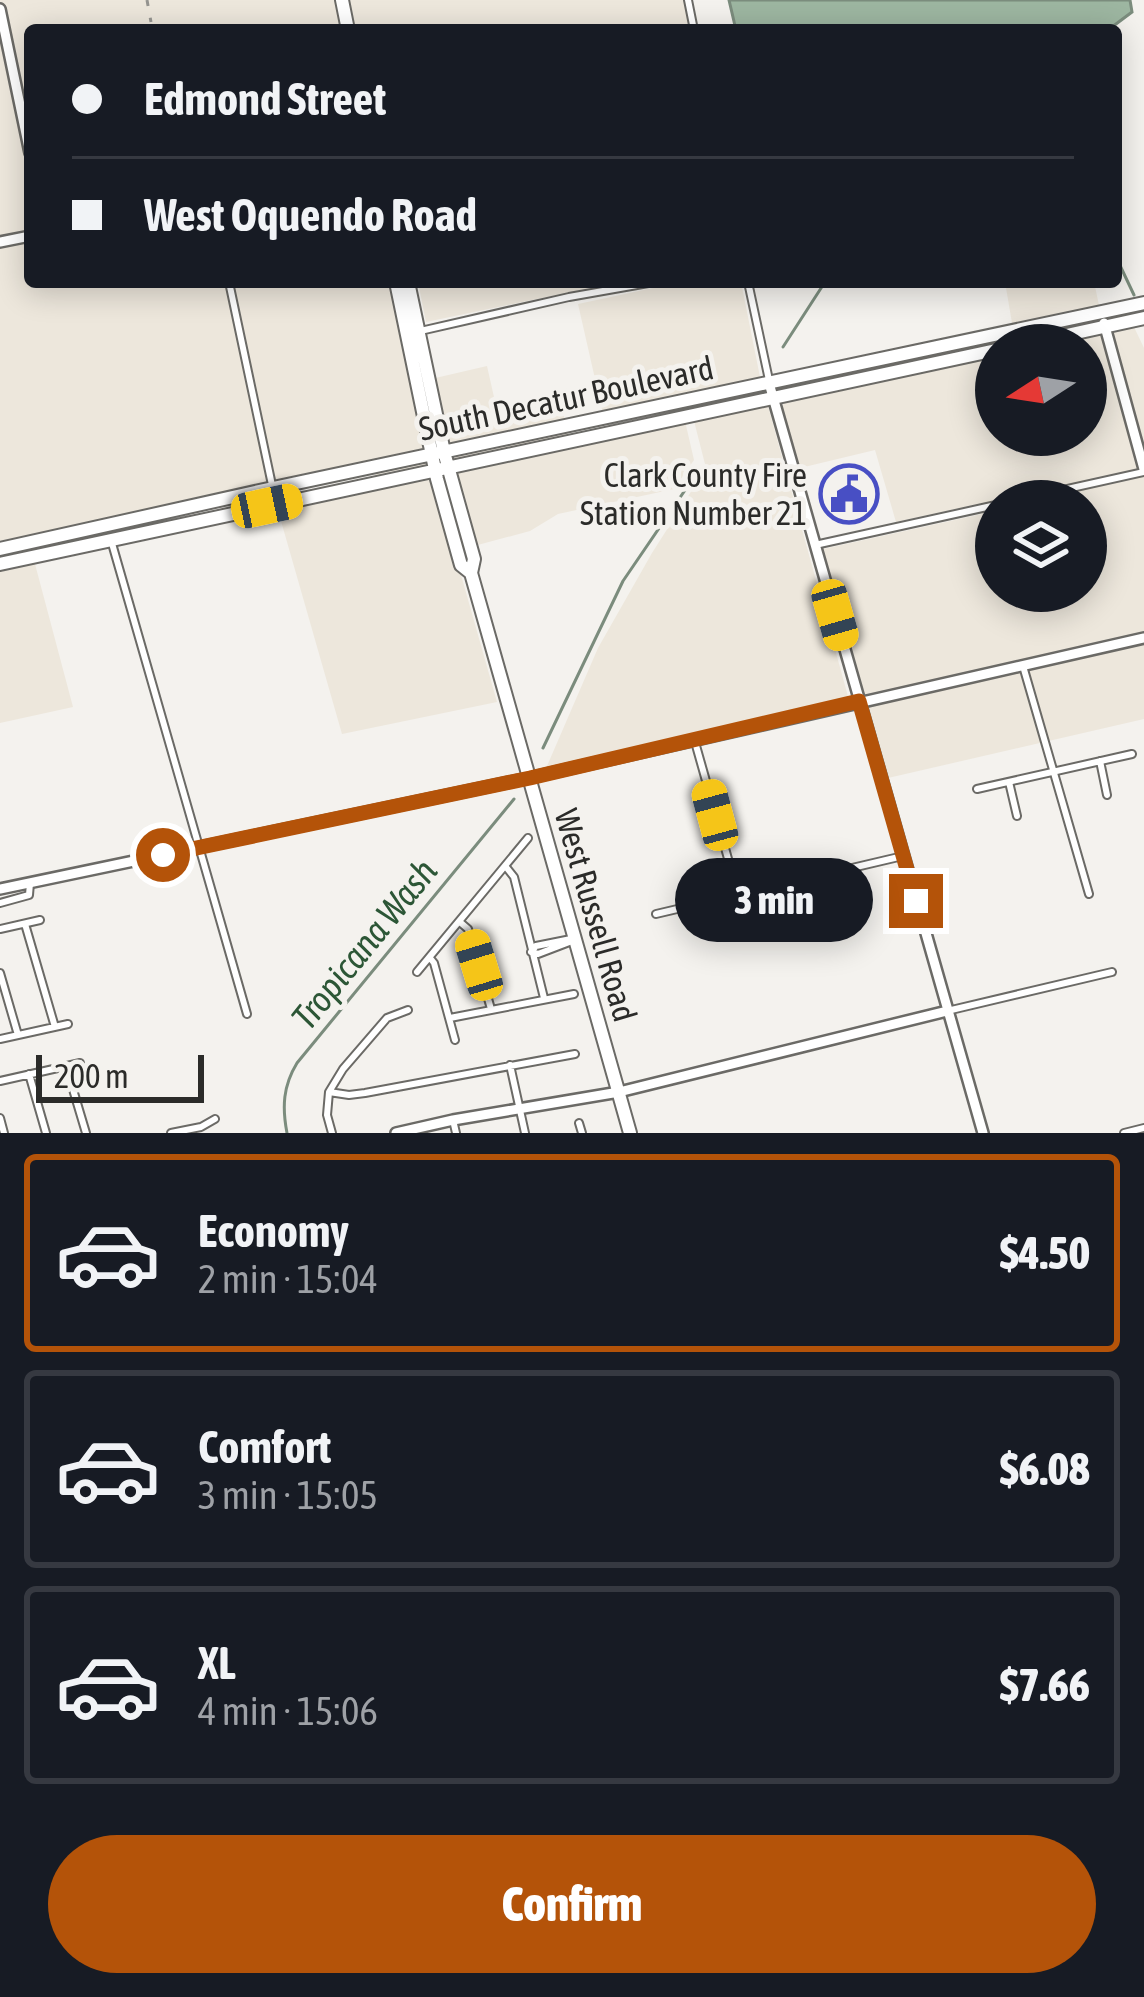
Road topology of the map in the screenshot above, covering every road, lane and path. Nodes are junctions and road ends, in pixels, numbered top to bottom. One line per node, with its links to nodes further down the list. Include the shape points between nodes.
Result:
1 (0, 9): 2 (street)
2 (24, 124)
3 (231, 288): 24 (street)
4 (398, 288): 13 (main road, West Russell Road)
5 (409, 288): 13 (main road, West Russell Road)
6 (620, 288): 13 (street)
7 (749, 288): 16 (street)
8 (1144, 303): 9 (main road, South Decatur Boulevard)
9 (1102, 312): 11 (street); 16 (main road, South Decatur Boulevard)
10 (1144, 318): 12 (main road)
11 (1104, 324)
12 (1107, 327)
13 (413, 333): 19 (main road, West Russell Road)
14 (1107, 334): 21 (street)
15 (975, 354): 16 (main road, South Decatur Boulevard)
16 (771, 390): 17 (main road, South Decatur Boulevard); 18 (main road, South Decatur Boulevard); 30 (street)
17 (696, 399): 18 (main road); 19 (main road, South Decatur Boulevard)
18 (670, 420): 20 (main road, South Decatur Boulevard)
19 (438, 453): 20 (main road, West Russell Road); 22 (main road, South Decatur Boulevard)
20 (442, 469): 25 (main road, South Decatur Boulevard); 40 (main road, West Russell Road, via 461,565 471,573)
21 (1144, 471): 23 (street)
22 (333, 475): 24 (main road, South Decatur Boulevard); 25 (main road)
23 (1105, 480)
24 (273, 488): 26 (main road, South Decatur Boulevard); 28 (main road)
25 (267, 506): 28 (main road, South Decatur Boulevard)
26 (177, 510): 29 (main road); 31 (main road, South Decatur Boulevard)
27 (975, 510): 30 (street)
28 (202, 520): 29 (main road, South Decatur Boulevard)
29 (111, 540): 32 (main road, South Decatur Boulevard); 46 (street)
30 (815, 545): 35 (street)
31 (0, 549)
32 (0, 564)
33 (1144, 638): 34 (street)
34 (1023, 666): 35 (street); 39 (street)
35 (859, 701): 36 (street); 47 (street)
36 (694, 738): 40 (street); 51 (street)
37 (1132, 754): 38 (street)
38 (1100, 761): 39 (street); 43 (street)
39 (1053, 772): 41 (street); 52 (street)
40 (530, 778): 46 (street); 59 (main road, West Russell Road)
41 (1009, 782): 42 (street); 44 (street)
42 (977, 790)
43 (1107, 795)
44 (1017, 816)
45 (528, 838): 48 (street)
46 (200, 847): 49 (street); 70 (street)
47 (903, 856): 51 (street); 69 (street)
48 (506, 867): 56 (street); 60 (street)
49 (31, 883): 50 (street); 53 (street, via 25,898)
50 (0, 889)
51 (738, 894): 54 (street)
52 (1089, 894)
53 (0, 903)
54 (656, 914)
55 (40, 920): 57 (street)
56 (460, 922): 61 (street); 67 (street)
57 (25, 924): 58 (street); 73 (street)
58 (0, 929)
59 (575, 939): 60 (street); 84 (main road, West Russell Road)
60 (531, 952): 66 (street)
61 (430, 958): 62 (street); 71 (street)
62 (417, 972)
63 (1112, 972): 69 (street)
64 (0, 973): 74 (street)
65 (574, 994): 66 (street)
66 (544, 998): 67 (street)
67 (491, 1009): 71 (street)
68 (408, 1010): 83 (street, via 387,1018)
69 (947, 1011): 84 (street); 101 (street)
70 (247, 1014)
71 (450, 1018): 76 (street)
72 (68, 1024): 73 (street)
73 (55, 1027): 74 (street)
74 (18, 1035): 75 (street)
75 (0, 1039)
76 (455, 1040)
77 (574, 1054): 79 (street)
78 (80, 1063): 80 (street)
79 (510, 1065): 83 (street, via 364,1093); 85 (street)
80 (66, 1066): 81 (street); 93 (street)
81 (29, 1074): 82 (street); 92 (street)
82 (0, 1081)
83 (329, 1092): 95 (street)
84 (619, 1092): 85 (street); 100 (main road, West Russell Road)
85 (518, 1110): 88 (street); 98 (street)
86 (0, 1118): 91 (street)
87 (215, 1119): 94 (street)
88 (453, 1120): 96 (street); 97 (street)
89 (579, 1124): 99 (street)
90 (1144, 1128): 102 (street)
91 (4, 1133)
92 (46, 1133)
93 (86, 1133)
94 (172, 1133)
95 (332, 1133)
96 (400, 1133)
97 (456, 1133)
98 (525, 1133)
99 (582, 1133)
100 (630, 1133)
101 (983, 1133)
102 (1124, 1133)

